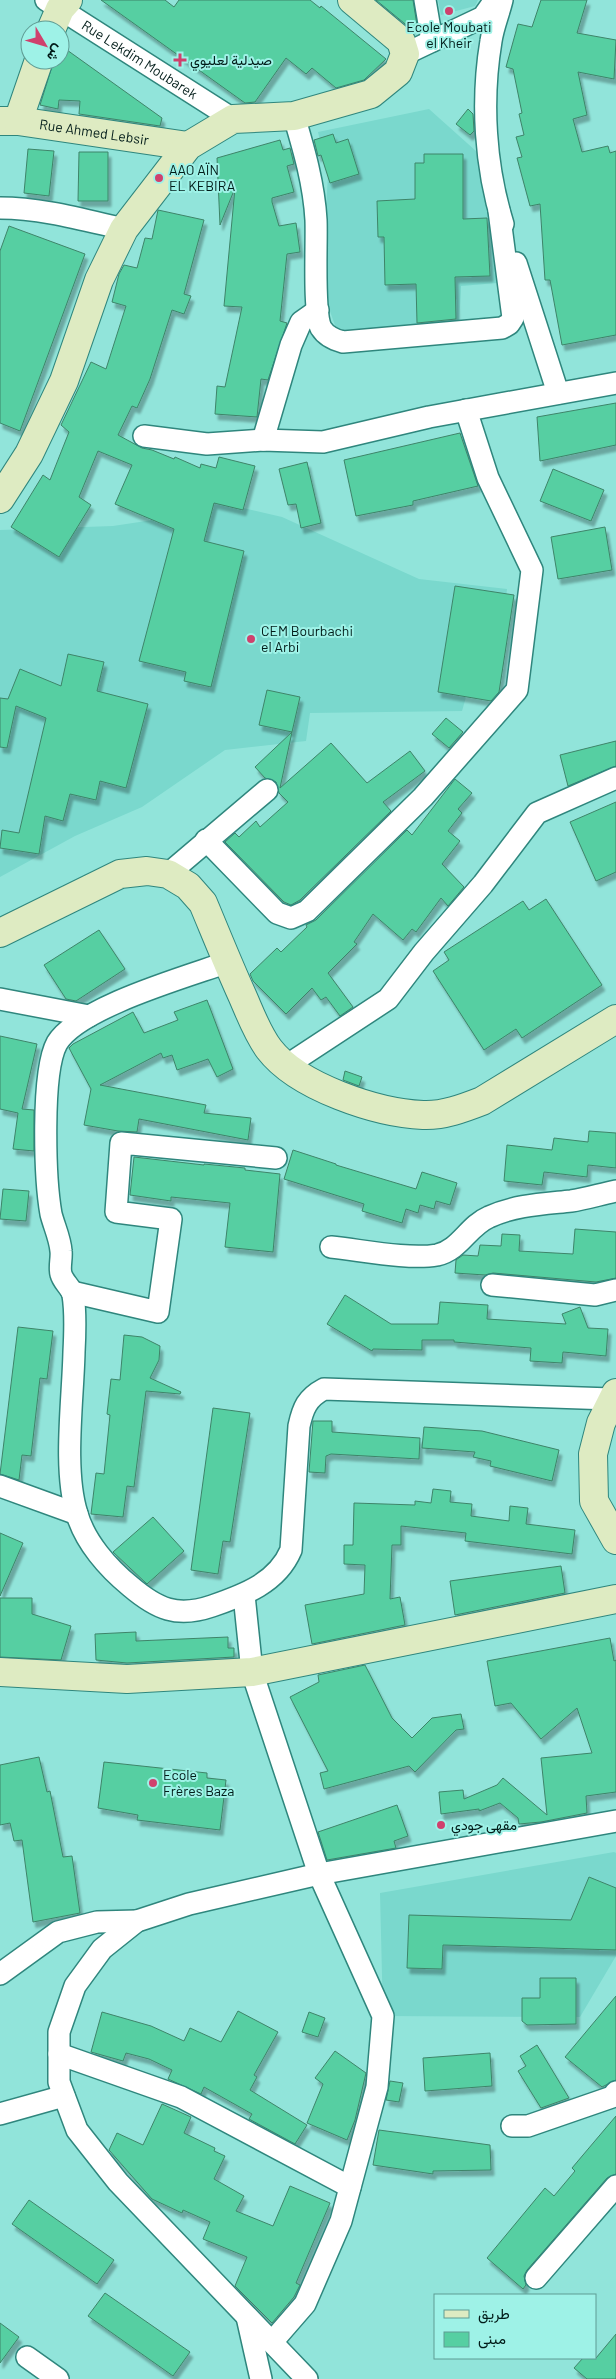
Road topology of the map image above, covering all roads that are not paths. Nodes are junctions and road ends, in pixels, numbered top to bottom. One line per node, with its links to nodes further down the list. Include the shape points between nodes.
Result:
1 (352, 0): 7 (main road, via 401,41)
2 (425, 0): 6 (street)
3 (496, 0): 6 (street, via 483,16)
4 (502, 0): 14 (street, via 491,40 485,111)
5 (56, 10): 10 (street, Rue Lekdim Moubarek)
6 (432, 41): 7 (street)
7 (405, 54): 9 (main road, via 398,72 371,94)
8 (34, 70): 11 (main road)
9 (294, 116): 10 (main road); 16 (street, via 312,184)
10 (233, 120): 12 (main road)
11 (9, 121): 12 (main road, Rue Ahmed Lebsir)
12 (188, 146): 15 (main road)
13 (0, 208): 15 (street, via 67,216)
14 (499, 211): 16 (street, via 513,318 502,328 343,342 332,339 321,328); 18 (street)
15 (124, 229): 22 (main road, via 99,280 64,381 29,454)
16 (318, 310): 21 (street, via 301,322 291,345)
17 (616, 383): 18 (street)
18 (558, 394): 19 (street)
19 (466, 410): 21 (street, via 323,442); 25 (street, via 488,478 532,570 517,690 423,797 307,911 291,918 278,913)
20 (144, 436): 21 (street, via 207,444)
21 (263, 440)
22 (0, 499)
23 (616, 778): 32 (street, via 536,813 483,884 388,999)
24 (267, 790): 25 (street)
25 (206, 840): 26 (street)
26 (168, 874): 27 (main road, via 147,871 120,874); 28 (main road, via 188,886 203,903)
27 (0, 933)
28 (228, 962): 30 (street); 32 (main road, via 257,1030)
29 (0, 999): 30 (street)
30 (89, 1016): 38 (street, via 68,1029 57,1044 50,1067 47,1100 46,1167 51,1214 61,1250 60,1274)
31 (616, 1020): 32 (main road, via 482,1101 462,1109 425,1115 386,1110 328,1091)
32 (286, 1066)
33 (276, 1158): 38 (street, via 121,1143 116,1212 171,1219 158,1312)
34 (616, 1191): 35 (street, via 517,1207 489,1216 475,1224 453,1248 438,1254 419,1256)
35 (331, 1247)
36 (492, 1286): 37 (street, via 595,1295)
37 (616, 1290)
38 (72, 1292): 41 (street, via 75,1324 70,1476)
39 (614, 1396): 42 (main road, via 601,1424 593,1454 594,1501); 43 (street, via 324,1389 303,1406 291,1550 285,1565)
40 (0, 1486): 41 (street)
41 (76, 1514): 43 (street, via 104,1561 146,1600 163,1609 180,1612 205,1608)
42 (616, 1540)
43 (244, 1595): 46 (street)
44 (616, 1599): 46 (main road)
45 (0, 1672): 46 (main road, via 126,1679)
46 (252, 1672): 48 (street)
47 (616, 1822): 48 (street)
48 (319, 1874): 49 (street, via 189,1904); 57 (street, via 383,2016 377,2087)
49 (137, 1921): 50 (street, via 97,1922 58,1932); 51 (street, via 102,1949 76,1986 59,2032)
50 (0, 1974)
51 (59, 2054): 53 (street, via 59,2082); 57 (street, via 181,2097)
52 (616, 2092): 55 (street, via 612,2097 528,2126)
53 (64, 2096): 54 (street); 59 (street, via 77,2130 118,2182)
54 (0, 2114)
55 (512, 2126)
56 (616, 2186): 58 (street)
57 (350, 2187): 60 (street, via 341,2221 305,2304)
58 (536, 2278)
59 (247, 2316): 60 (street); 63 (street)
60 (272, 2342): 64 (street)
61 (26, 2358): 62 (street)
62 (58, 2379)
63 (261, 2379)
64 (307, 2379)

